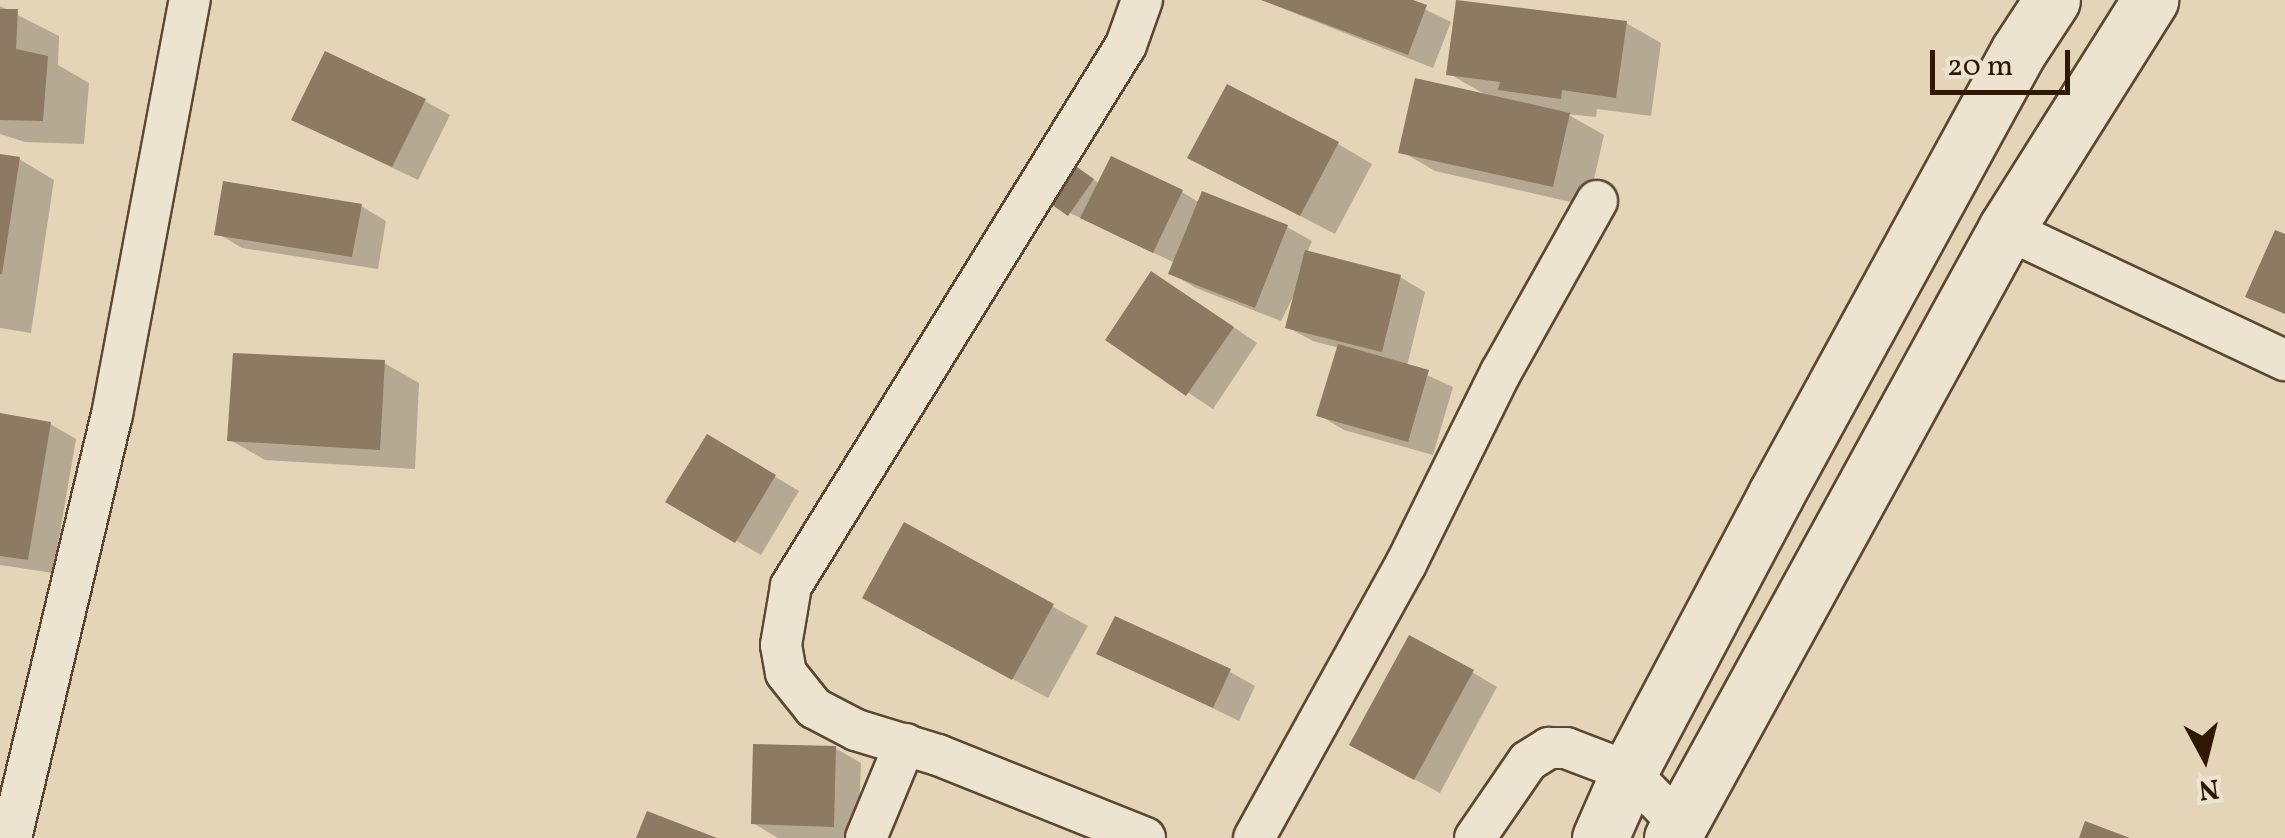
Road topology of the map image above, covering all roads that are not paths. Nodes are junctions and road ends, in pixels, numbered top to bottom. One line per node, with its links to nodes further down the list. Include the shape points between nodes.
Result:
1 (190, 0): 11 (street, via 112,415)
2 (1142, 0): 8 (street, via 1126,45 791,586 781,645 786,673 814,708 856,730)
3 (2052, 0): 9 (main road)
4 (2150, 0): 6 (main road)
5 (1598, 200): 14 (street)
6 (2006, 228): 7 (street); 10 (main road)
7 (2285, 360)
8 (905, 744): 12 (street); 13 (street)
9 (1630, 772): 10 (street); 15 (street, via 1549,748 1528,761); 16 (main road)
10 (1676, 833)
11 (11, 838)
12 (866, 838)
13 (1145, 838)
14 (1254, 838)
15 (1475, 838)
16 (1600, 838)

